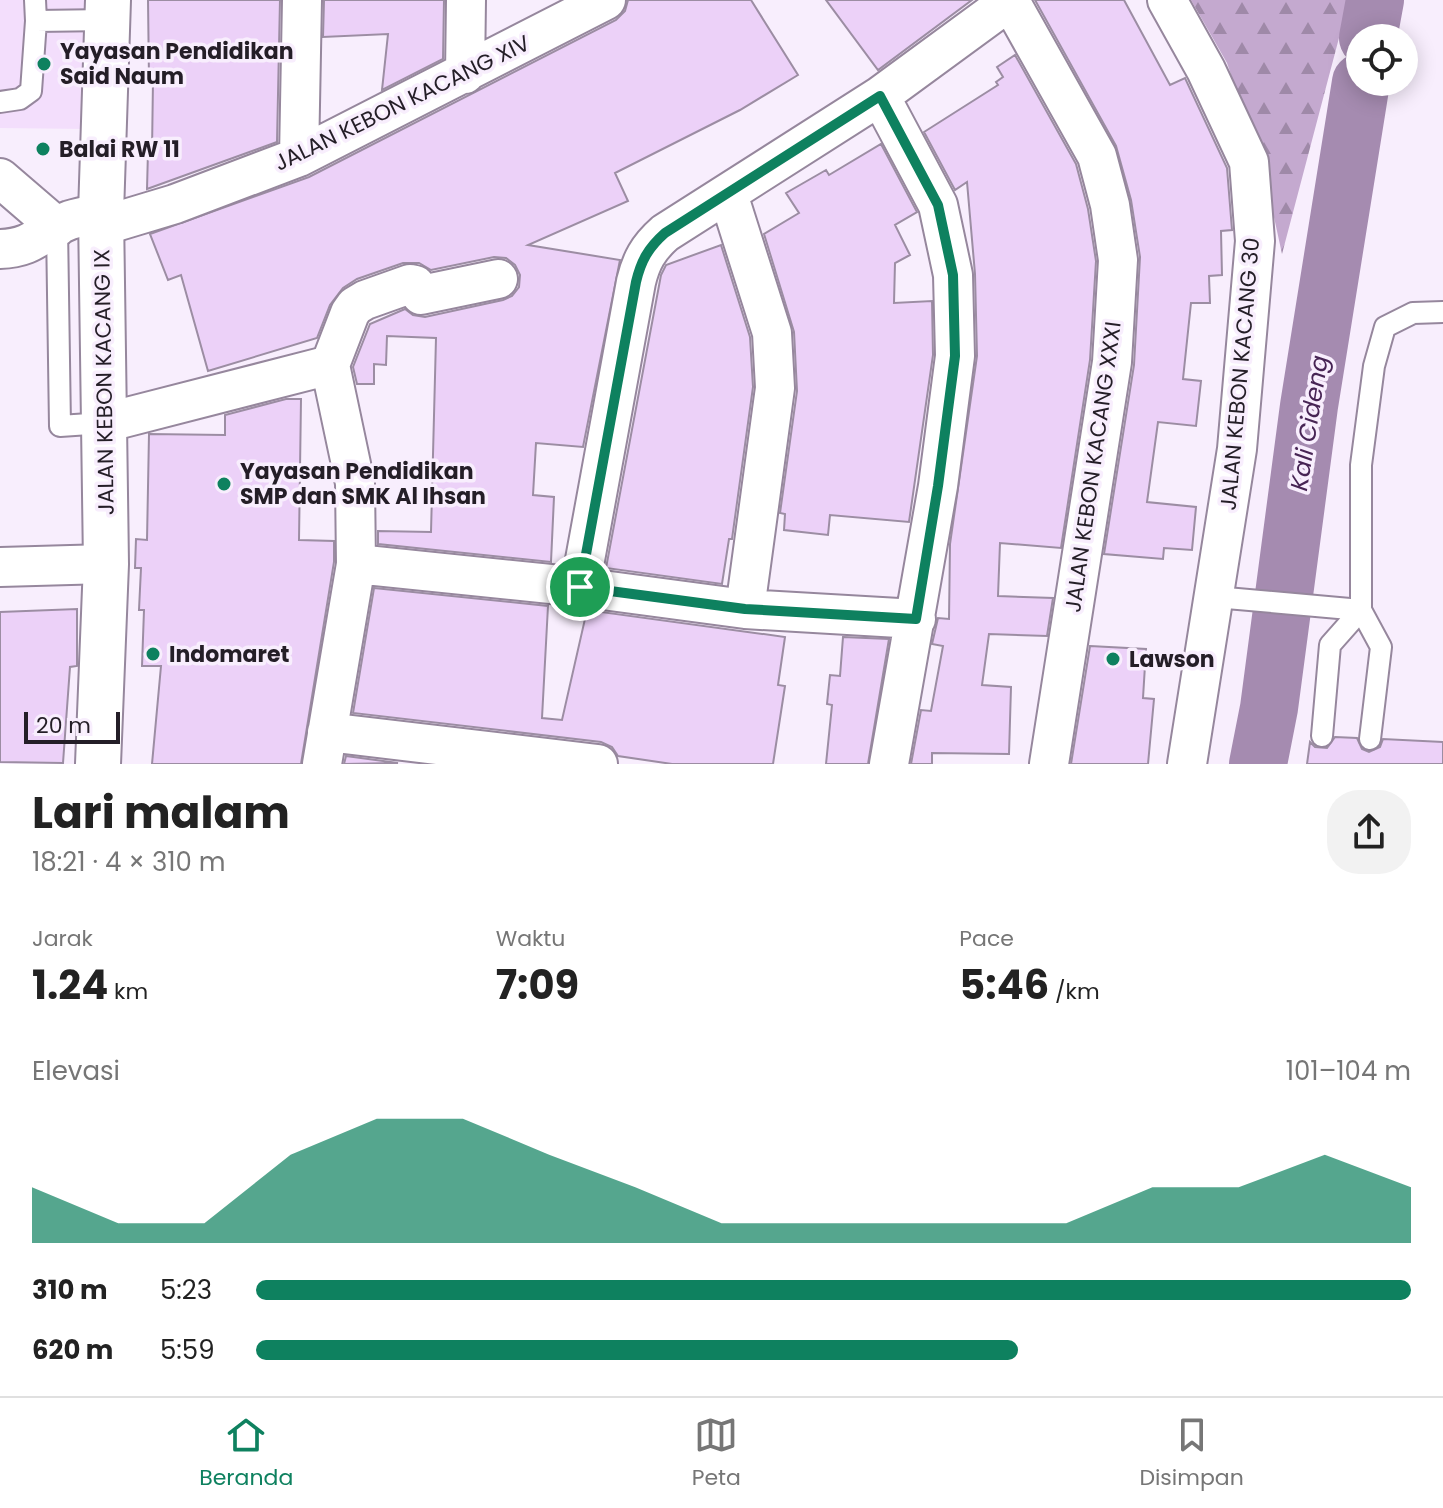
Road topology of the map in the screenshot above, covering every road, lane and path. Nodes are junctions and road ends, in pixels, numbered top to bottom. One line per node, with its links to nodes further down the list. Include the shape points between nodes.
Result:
1 (35, 0): 8 (lane)
2 (302, 0): 12 (street)
3 (466, 0): 9 (street)
4 (606, 0): 9 (street, JALAN KEBON KACANG XIV)
5 (1010, 0): 10 (street); 36 (street, JALAN KEBON KACANG XXXI, via 1097,156 1118,260 1112,362)
6 (1167, 0): 26 (street, JALAN KEBON KACANG 30, via 1249,162 1255,241 1237,449)
7 (108, 10): 8 (lane); 15 (street, JALAN KEBON KACANG IX)
8 (36, 21): 11 (lane, via 31,91)
9 (465, 74): 12 (street, JALAN KEBON KACANG XIV)
10 (880, 96): 14 (street); 29 (street, via 938,205 953,275 955,356)
11 (0, 102)
12 (299, 157): 15 (street, JALAN KEBON KACANG XIV, via 175,204)
13 (0, 178): 16 (street)
14 (728, 194): 25 (street, via 665,233 641,263); 27 (street, via 772,333 775,361)
15 (102, 219): 16 (street, JALAN KEBON KACANG XIV); 21 (street, JALAN KEBON KACANG IX)
16 (57, 227): 17 (street, JALAN KEBON KACANG XIV, via 35,242); 21 (lane, via 60,426)
17 (0, 249)
18 (498, 279): 20 (street, via 421,295 410,284 365,300 350,313)
19 (1443, 312): 28 (lane, via 1413,313 1385,327 1377,352 1361,465)
20 (330, 365): 21 (street); 23 (street, via 355,483)
21 (104, 423): 22 (street, JALAN KEBON KACANG IX)
22 (106, 564): 24 (street); 33 (street, JALAN KEBON KACANG IX)
23 (356, 564): 25 (street); 32 (street)
24 (0, 567)
25 (580, 587): 27 (street)
26 (1233, 599): 28 (lane); 37 (street, JALAN KEBON KACANG 30)
27 (745, 609): 29 (street)
28 (1361, 610): 30 (lane, via 1330,645); 31 (lane, via 1381,647)
29 (916, 619): 35 (street)
30 (1322, 736)
31 (1370, 739)
32 (324, 748): 34 (street)
33 (98, 764)
34 (598, 764)
35 (889, 764)
36 (1049, 764)
37 (1187, 764)

